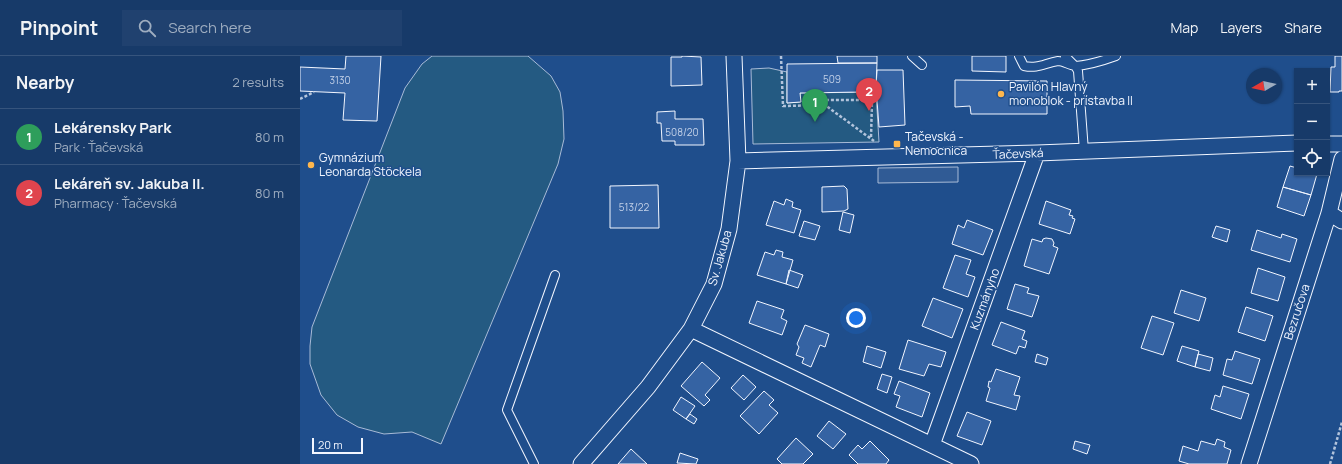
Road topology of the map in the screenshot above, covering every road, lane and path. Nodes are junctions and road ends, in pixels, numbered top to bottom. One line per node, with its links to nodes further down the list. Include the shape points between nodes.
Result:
1 (734, 56): 20 (street, Sv. Jakuba)
2 (781, 56): 11 (path, via 782,106)
3 (912, 56): 7 (lane)
4 (1019, 56): 8 (lane, via 1024,66 1032,68 1060,61)
5 (1065, 56): 8 (lane)
6 (1116, 56): 8 (lane)
7 (922, 65)
8 (1075, 66): 16 (lane, via 1078,71)
9 (314, 92): 10 (path)
10 (300, 99)
11 (825, 105): 12 (path); 12 (path, via 826,100 872,100)
12 (871, 139): 18 (path)
13 (1294, 143): 16 (street, Ťačevská)
14 (1330, 144): 15 (street)
15 (1342, 144)
16 (1084, 151): 17 (street, Ťačevská)
17 (1037, 153): 18 (street, Ťačevská); 26 (street, Kuzmányho)
18 (896, 157): 20 (street, Ťačevská)
19 (1342, 159): 21 (street, Bezručova)
20 (738, 161): 24 (street, Sv. Jakuba, via 729,229 718,270 714,284)
21 (1329, 213): 22 (street); 30 (street, Bezručova)
22 (1342, 221)
23 (555, 275): 27 (lane, via 507,410)
24 (691, 329): 26 (street); 28 (street, Sv. Jakuba, via 648,387)
25 (1342, 422): 31 (path)
26 (932, 445): 29 (street)
27 (534, 464)
28 (581, 464)
29 (971, 464)
30 (1249, 464)
31 (1330, 464)

